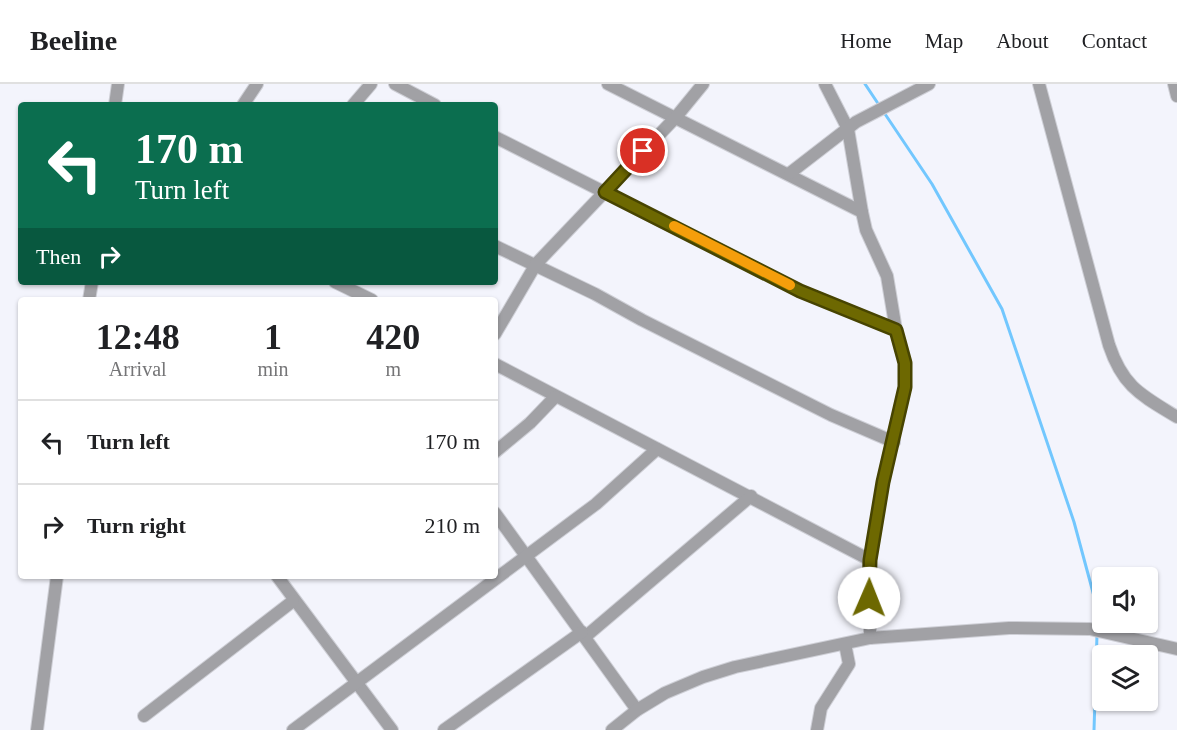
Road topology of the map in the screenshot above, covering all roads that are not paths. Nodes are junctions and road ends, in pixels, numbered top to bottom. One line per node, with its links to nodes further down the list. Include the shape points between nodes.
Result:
1 (118, 84): 12 (street)
2 (257, 84): 13 (street)
3 (371, 84): 14 (street)
4 (395, 84): 15 (street)
5 (608, 84): 16 (street)
6 (703, 84): 16 (street)
7 (825, 84): 17 (street)
8 (928, 84): 17 (street)
9 (1039, 84): 30 (street, via 1119,373 1135,390)
10 (1174, 84): 11 (street)
11 (1177, 96)
12 (115, 102)
13 (245, 102)
14 (356, 102)
15 (429, 102)
16 (676, 117): 19 (street); 20 (street)
17 (848, 129): 19 (street); 21 (street)
18 (498, 138): 20 (street)
19 (790, 173): 21 (street)
20 (605, 192): 23 (street); 27 (street, via 800,291)
21 (862, 212): 27 (street, via 887,276)
22 (498, 247): 23 (street)
23 (536, 264): 26 (street); 31 (street, via 831,415)
24 (341, 285): 25 (street)
25 (366, 297)
26 (498, 329)
27 (896, 330): 31 (street, via 905,363 905,387)
28 (498, 366): 29 (street)
29 (555, 397): 32 (street); 33 (street)
30 (1177, 417)
31 (894, 442): 37 (street)
32 (657, 449): 34 (street); 36 (street, via 596,504)
33 (498, 450)
34 (751, 496): 37 (street); 43 (street)
35 (498, 517): 36 (street)
36 (528, 555): 38 (street); 43 (street)
37 (870, 560): 44 (street)
38 (498, 577)
39 (57, 579): 50 (street)
40 (279, 579): 42 (street)
41 (495, 579): 47 (street)
42 (293, 601): 47 (street); 49 (street)
43 (584, 634): 48 (street); 53 (street)
44 (870, 638): 45 (street); 46 (street, via 1009,627 1090,628)
45 (845, 644): 48 (street, via 735,667 665,693); 55 (street, via 849,664 821,708)
46 (1177, 649)
47 (356, 682): 51 (street); 52 (street)
48 (637, 710): 54 (street)
49 (144, 716)
50 (37, 730)
51 (293, 730)
52 (392, 730)
53 (444, 730)
54 (612, 730)
55 (817, 730)

